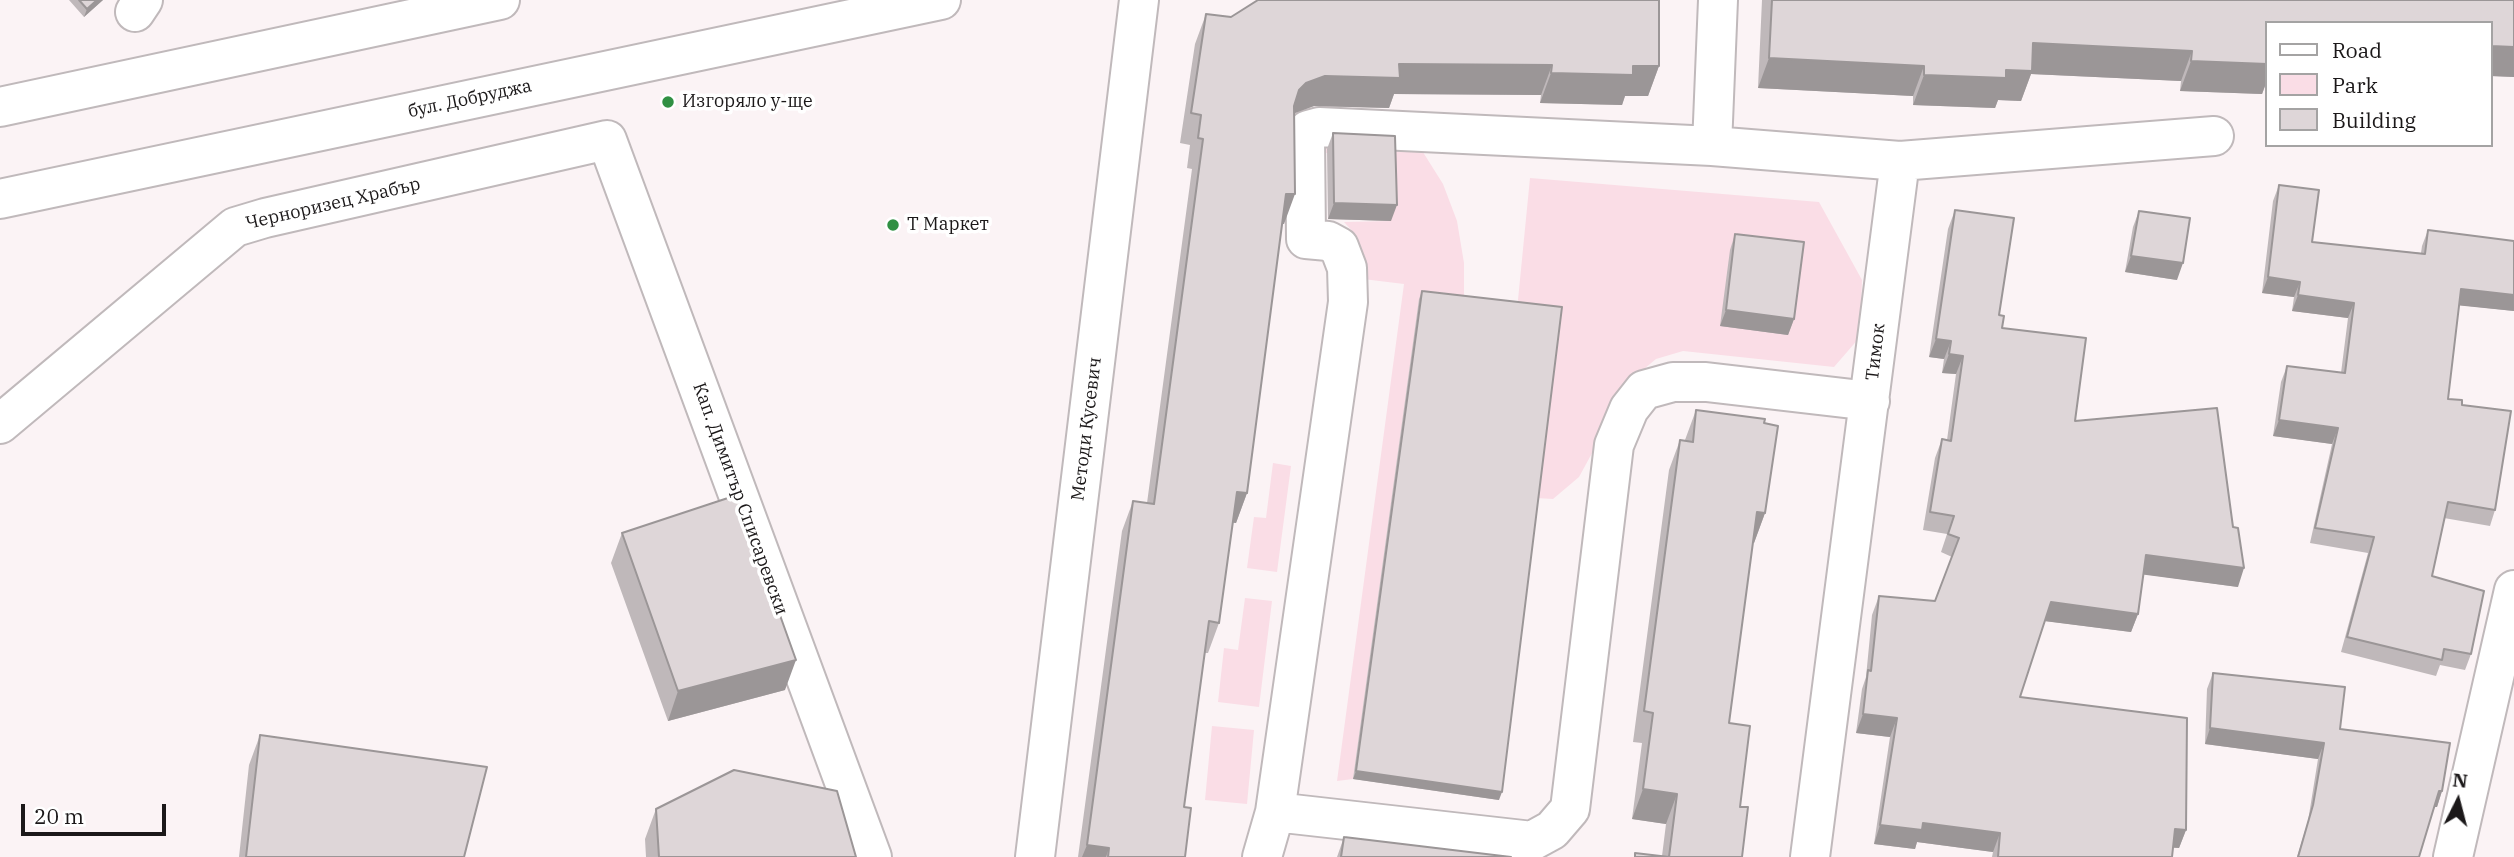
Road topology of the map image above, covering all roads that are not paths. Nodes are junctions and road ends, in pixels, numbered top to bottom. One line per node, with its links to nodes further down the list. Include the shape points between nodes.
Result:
1 (500, 0): 5 (street)
2 (941, 0): 10 (street, бул. Добруджа)
3 (1139, 0): 16 (street, Методи Кусевич)
4 (1718, 0): 8 (street)
5 (0, 107)
6 (2214, 136): 9 (street)
7 (607, 140): 12 (street, Черноризец Храбър, via 235,228); 15 (street, Кап. Димитър Списаревски)
8 (1712, 146): 9 (street); 14 (street, via 1308,130 1306,239 1339,247 1347,268 1348,302)
9 (1899, 161): 11 (street, Тимок)
10 (0, 199)
11 (1870, 401): 14 (street, via 1673,382 1644,390 1629,409 1614,445 1570,809 1552,830 1532,841); 18 (street, Тимок)
12 (0, 424)
13 (2514, 590): 19 (street)
14 (1275, 811): 17 (street)
15 (872, 857)
16 (1035, 857)
17 (1262, 857)
18 (1810, 857)
19 (2453, 857)

